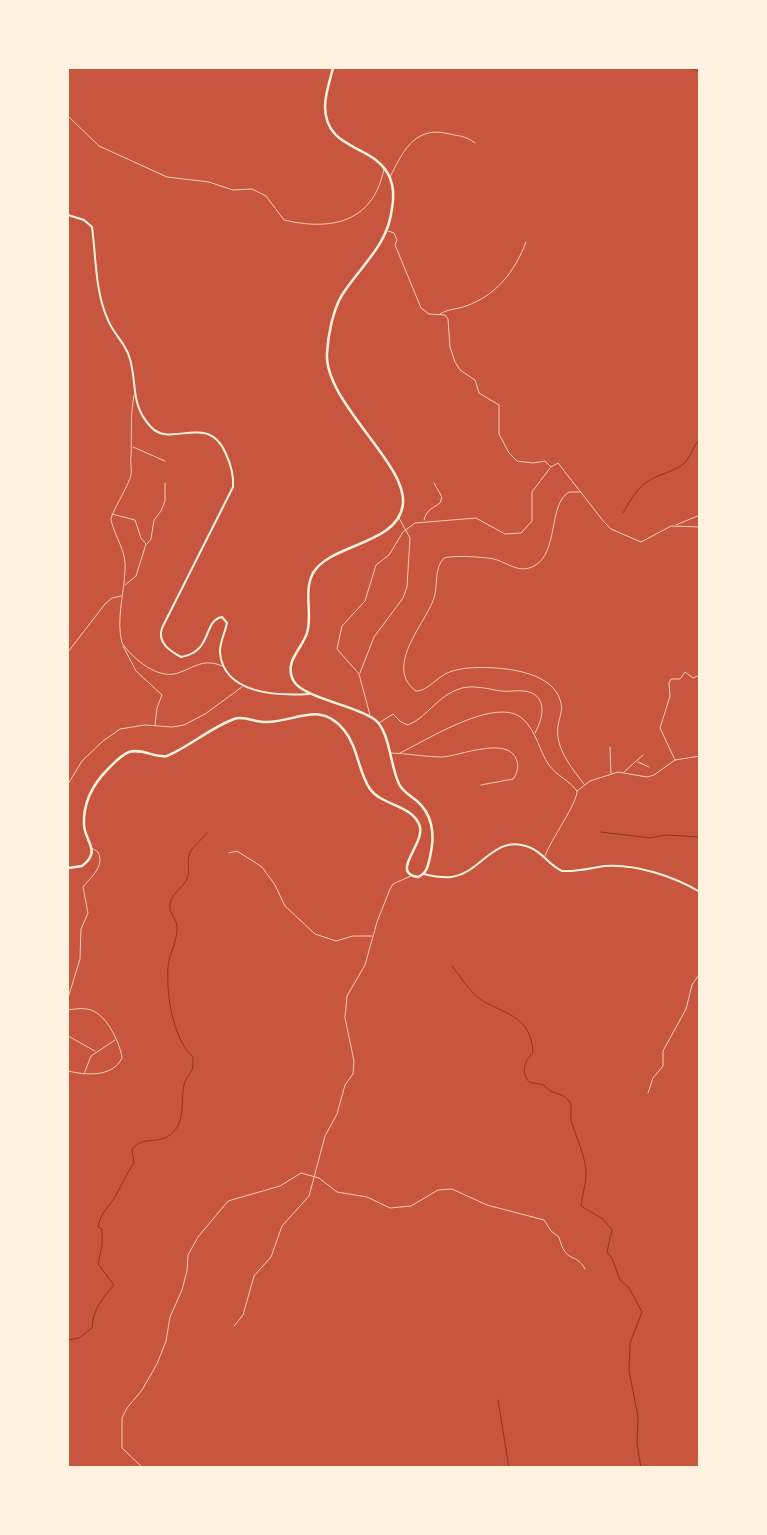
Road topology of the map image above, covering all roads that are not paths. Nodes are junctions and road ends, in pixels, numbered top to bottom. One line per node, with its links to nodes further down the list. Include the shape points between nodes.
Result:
1 (332, 68): 4 (highway, via 325,105 330,128 343,142 372,156)
2 (68, 116): 4 (street, via 99,146 167,177 209,182 233,190 252,189 266,196 284,220 306,225 347,221 376,194)
3 (475, 143): 5 (street, via 463,136 439,132 419,136 401,153)
4 (384, 169): 5 (highway)
5 (390, 178): 7 (highway, via 393,198)
6 (68, 215): 10 (main road, via 84,220 92,227 103,304 109,324 129,355)
7 (387, 230): 9 (street, via 395,236 398,252 421,308 429,314); 19 (highway, via 378,250 338,304 327,359 333,382 400,486 403,502)
8 (526, 242): 9 (street, via 521,259 512,272 487,297)
9 (440, 314): 13 (street, via 448,319 451,352 458,367 474,380 480,395 499,405 499,434 509,453 517,461 545,461)
10 (134, 395): 11 (street, via 130,425); 29 (main road, via 154,430 212,435 220,441 232,467 233,487 161,632 166,648 181,657 200,650 211,625 217,618 224,618 227,623 220,653)
11 (132, 447): 12 (street); 17 (street, via 131,476)
12 (165, 461)
13 (551, 467): 16 (street, via 556,463 560,465); 20 (street, via 532,492 532,521 521,533 504,534 476,518)
14 (434, 482): 20 (street, via 442,497 440,503 425,515)
15 (165, 483): 24 (street, via 165,501)
16 (581, 492): 21 (street, via 611,529 636,540 643,541); 49 (street, via 569,492 562,499 551,536 536,565 521,569 493,559 456,555 441,561 434,598 413,636 404,663 407,678 416,692 443,675 468,668 514,670 550,683 561,702 558,735 561,751)
17 (112, 514): 24 (street, via 135,520); 25 (street, via 111,520 124,552)
18 (700, 515): 21 (street)
19 (398, 518): 23 (street); 33 (highway, via 389,528 326,561 314,573 308,590 307,633 291,668 295,682)
20 (424, 521): 23 (street)
21 (675, 525): 22 (street)
22 (700, 527)
23 (406, 530): 30 (street, via 411,554 405,593 374,638); 30 (street, via 389,555 376,566 365,601 342,626 338,637 337,649)
24 (146, 544): 25 (street, via 136,576)
25 (124, 585): 26 (street)
26 (122, 596): 27 (street); 28 (street, via 104,604)
27 (122, 643): 29 (street, via 145,664 162,674 179,673 209,661); 36 (street, via 136,671 162,695)
28 (68, 652)
29 (225, 668): 32 (main road, via 232,680)
30 (360, 674): 34 (street)
31 (700, 675): 43 (street, via 694,678 685,672 680,680 671,678 669,683 670,696 660,728)
32 (242, 686): 33 (main road, via 297,695); 36 (street, via 184,725 172,728)
33 (311, 694): 34 (highway, via 340,702)
34 (370, 716): 35 (highway)
35 (379, 723): 37 (street, via 393,714 408,725 447,695 464,688 482,687 536,695 544,712); 39 (highway)
36 (155, 725): 48 (street, via 127,726 110,735 79,765)
37 (534, 733): 40 (street, via 516,714 493,712); 51 (street, via 551,768)
38 (610, 747): 47 (street)
39 (389, 753): 40 (street); 56 (highway, via 401,787 424,808 432,823 433,844)
40 (400, 753): 50 (street, via 441,757 490,748 513,754 518,765 513,779)
41 (643, 755): 44 (street)
42 (700, 756): 43 (street)
43 (675, 760): 46 (street, via 647,777)
44 (638, 762): 45 (street); 46 (street)
45 (649, 767)
46 (623, 773): 47 (street)
47 (611, 774): 49 (street)
48 (68, 784)
49 (584, 784): 51 (street)
50 (481, 785)
51 (577, 791): 54 (street, via 576,799)
52 (92, 848): 55 (highway, via 87,862 77,868); 57 (highway, via 84,824 90,794 97,780 124,755 136,751 157,757 167,756 235,719 266,722 317,714 334,721 346,732 371,790 417,821 420,838 406,866); 61 (street, via 98,852 100,860 96,873 83,887 88,913 81,929 80,959)
53 (229, 853): 59 (street, via 237,851 262,867 282,901 315,934 336,941 353,936)
54 (544, 858): 56 (main road, via 531,848 505,844 470,869 452,877); 58 (main road, via 562,871 607,866 638,869 664,875)
55 (68, 868)
56 (424, 874): 57 (highway)
57 (412, 875): 59 (street, via 391,887)
58 (700, 892)
59 (372, 936): 69 (street, via 365,965 347,996 345,1024 353,1056 353,1074 343,1090 338,1114 326,1136)
60 (700, 973): 68 (street, via 664,1051 663,1066 653,1078)
61 (68, 998)
62 (68, 1010): 64 (street, via 93,1011 105,1022)
63 (68, 1036): 65 (street)
64 (115, 1040): 65 (street); 67 (street, via 121,1056 119,1063 94,1075)
65 (96, 1052): 67 (street, via 89,1059)
66 (68, 1071): 67 (street)
67 (84, 1074)
68 (648, 1093)
69 (314, 1176): 70 (street, via 337,1192 367,1197 390,1208 411,1206 438,1190 452,1189 487,1205 542,1219 560,1238 564,1253); 71 (street, via 307,1200 282,1226 271,1257 254,1276 243,1315); 72 (street, via 301,1173 280,1186 230,1200 189,1251 186,1277 170,1317 164,1347 142,1390 122,1418 122,1448)
70 (585, 1269)
71 (234, 1326)
72 (143, 1468)

